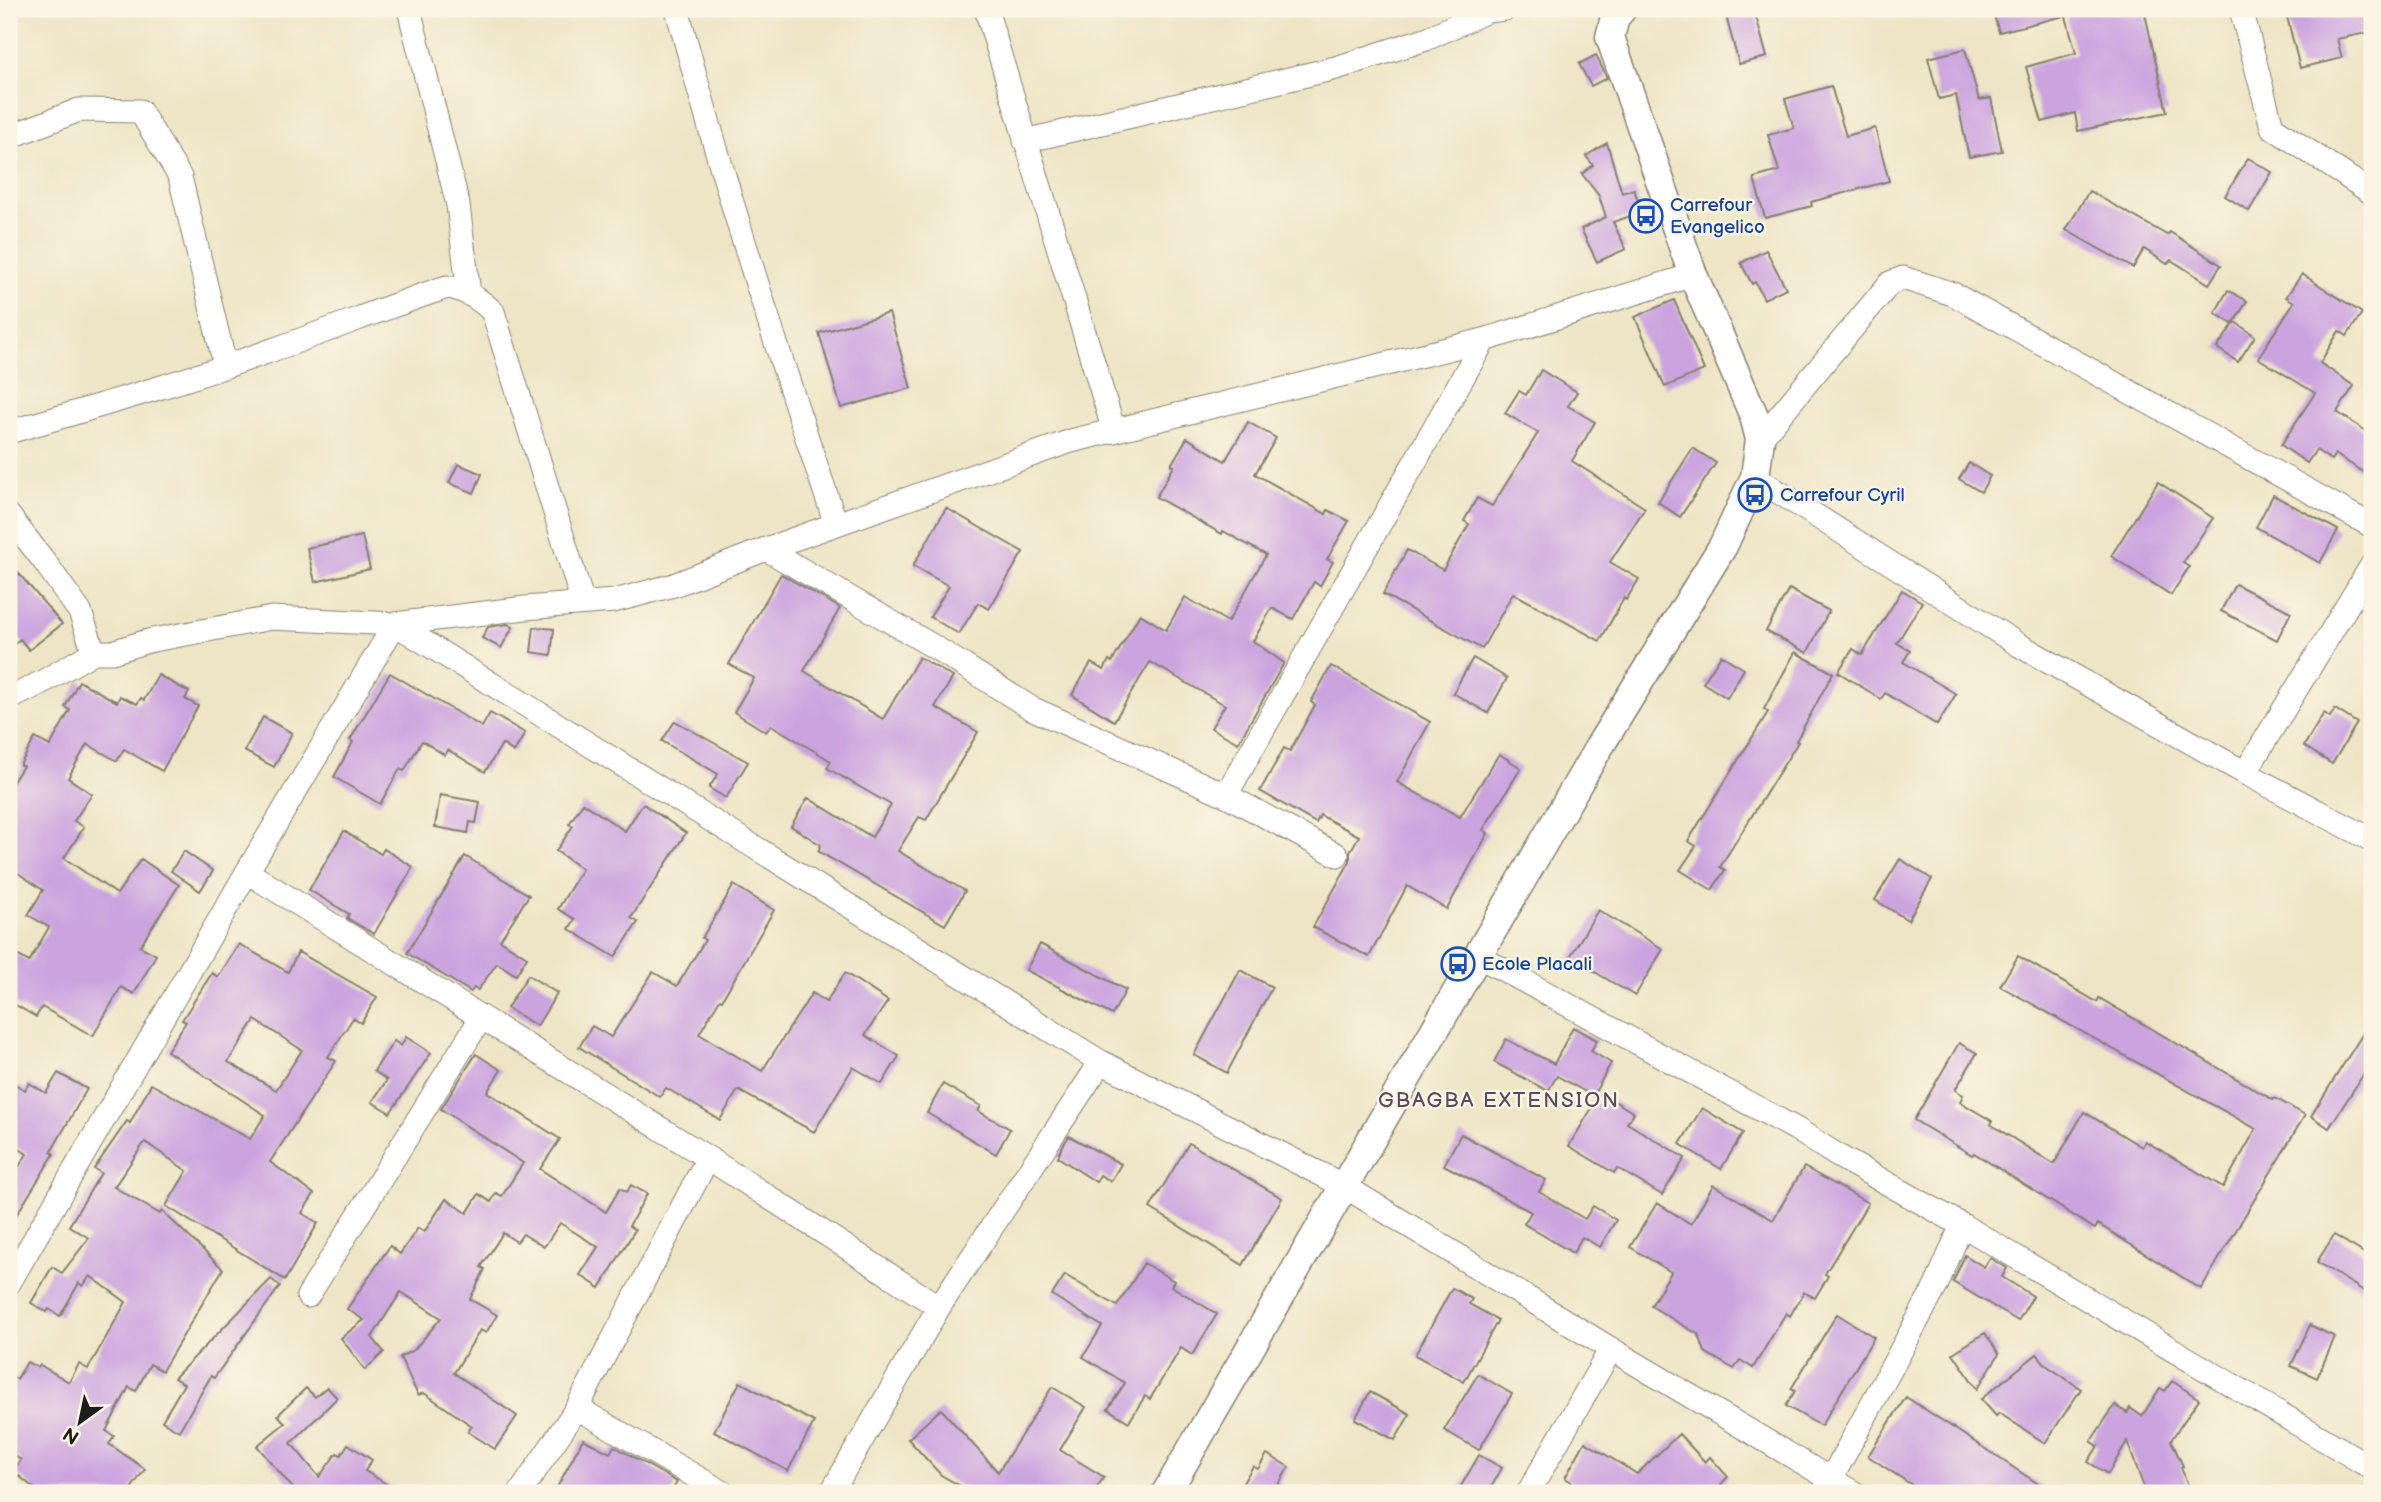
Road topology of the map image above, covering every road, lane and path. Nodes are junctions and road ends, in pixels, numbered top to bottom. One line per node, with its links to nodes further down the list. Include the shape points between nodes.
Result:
1 (409, 9): 11 (street, via 458,205)
2 (677, 9): 19 (street, via 783,368)
3 (986, 9): 8 (street)
4 (1505, 9): 8 (street, via 1486,11 1426,39 1336,68)
5 (2241, 9): 9 (street, via 2272,127)
6 (1615, 11): 10 (street, via 1610,37)
7 (9, 137): 13 (street, via 79,110 140,111 180,177)
8 (1025, 141): 14 (street)
9 (2372, 193)
10 (1693, 275): 12 (street); 16 (street, via 1743,387)
11 (469, 294): 13 (street, via 447,287); 23 (street, via 493,313)
12 (1484, 340): 14 (street); 28 (street)
13 (225, 365): 15 (street)
14 (1114, 431): 19 (street, via 1071,441)
15 (9, 432)
16 (1760, 439): 17 (street); 20 (street, via 1890,283 1903,278 1953,294)
17 (1755, 477): 27 (street, via 2019,645); 32 (street, via 1723,546)
18 (9, 516): 25 (street, via 80,612)
19 (836, 524): 21 (street)
20 (2372, 526)
21 (766, 549): 23 (street, via 674,585 614,601); 28 (street, via 1031,708)
22 (2372, 565): 27 (street)
23 (583, 603): 24 (street)
24 (395, 624): 25 (street, via 272,618); 31 (street); 34 (street)
25 (94, 652): 26 (street)
26 (9, 699)
27 (2245, 773): 29 (street)
28 (1226, 796): 30 (street)
29 (2372, 840)
30 (1337, 855)
31 (247, 872): 33 (street); 38 (street)
32 (1478, 956): 36 (street); 37 (street)
33 (481, 1017): 35 (street); 39 (street)
34 (1101, 1062): 36 (street); 40 (street)
35 (708, 1158): 40 (street); 42 (street)
36 (1344, 1186): 41 (street); 48 (street)
37 (1962, 1225): 43 (street); 44 (street, via 1937,1286)
38 (9, 1283)
39 (308, 1296)
40 (939, 1307): 47 (street)
41 (1611, 1349): 44 (street); 49 (street)
42 (576, 1408): 45 (street); 46 (street)
43 (2372, 1468)
44 (1827, 1486): 50 (street)
45 (520, 1493)
46 (724, 1493)
47 (831, 1493)
48 (1166, 1493)
49 (1528, 1493)
50 (1854, 1493)

